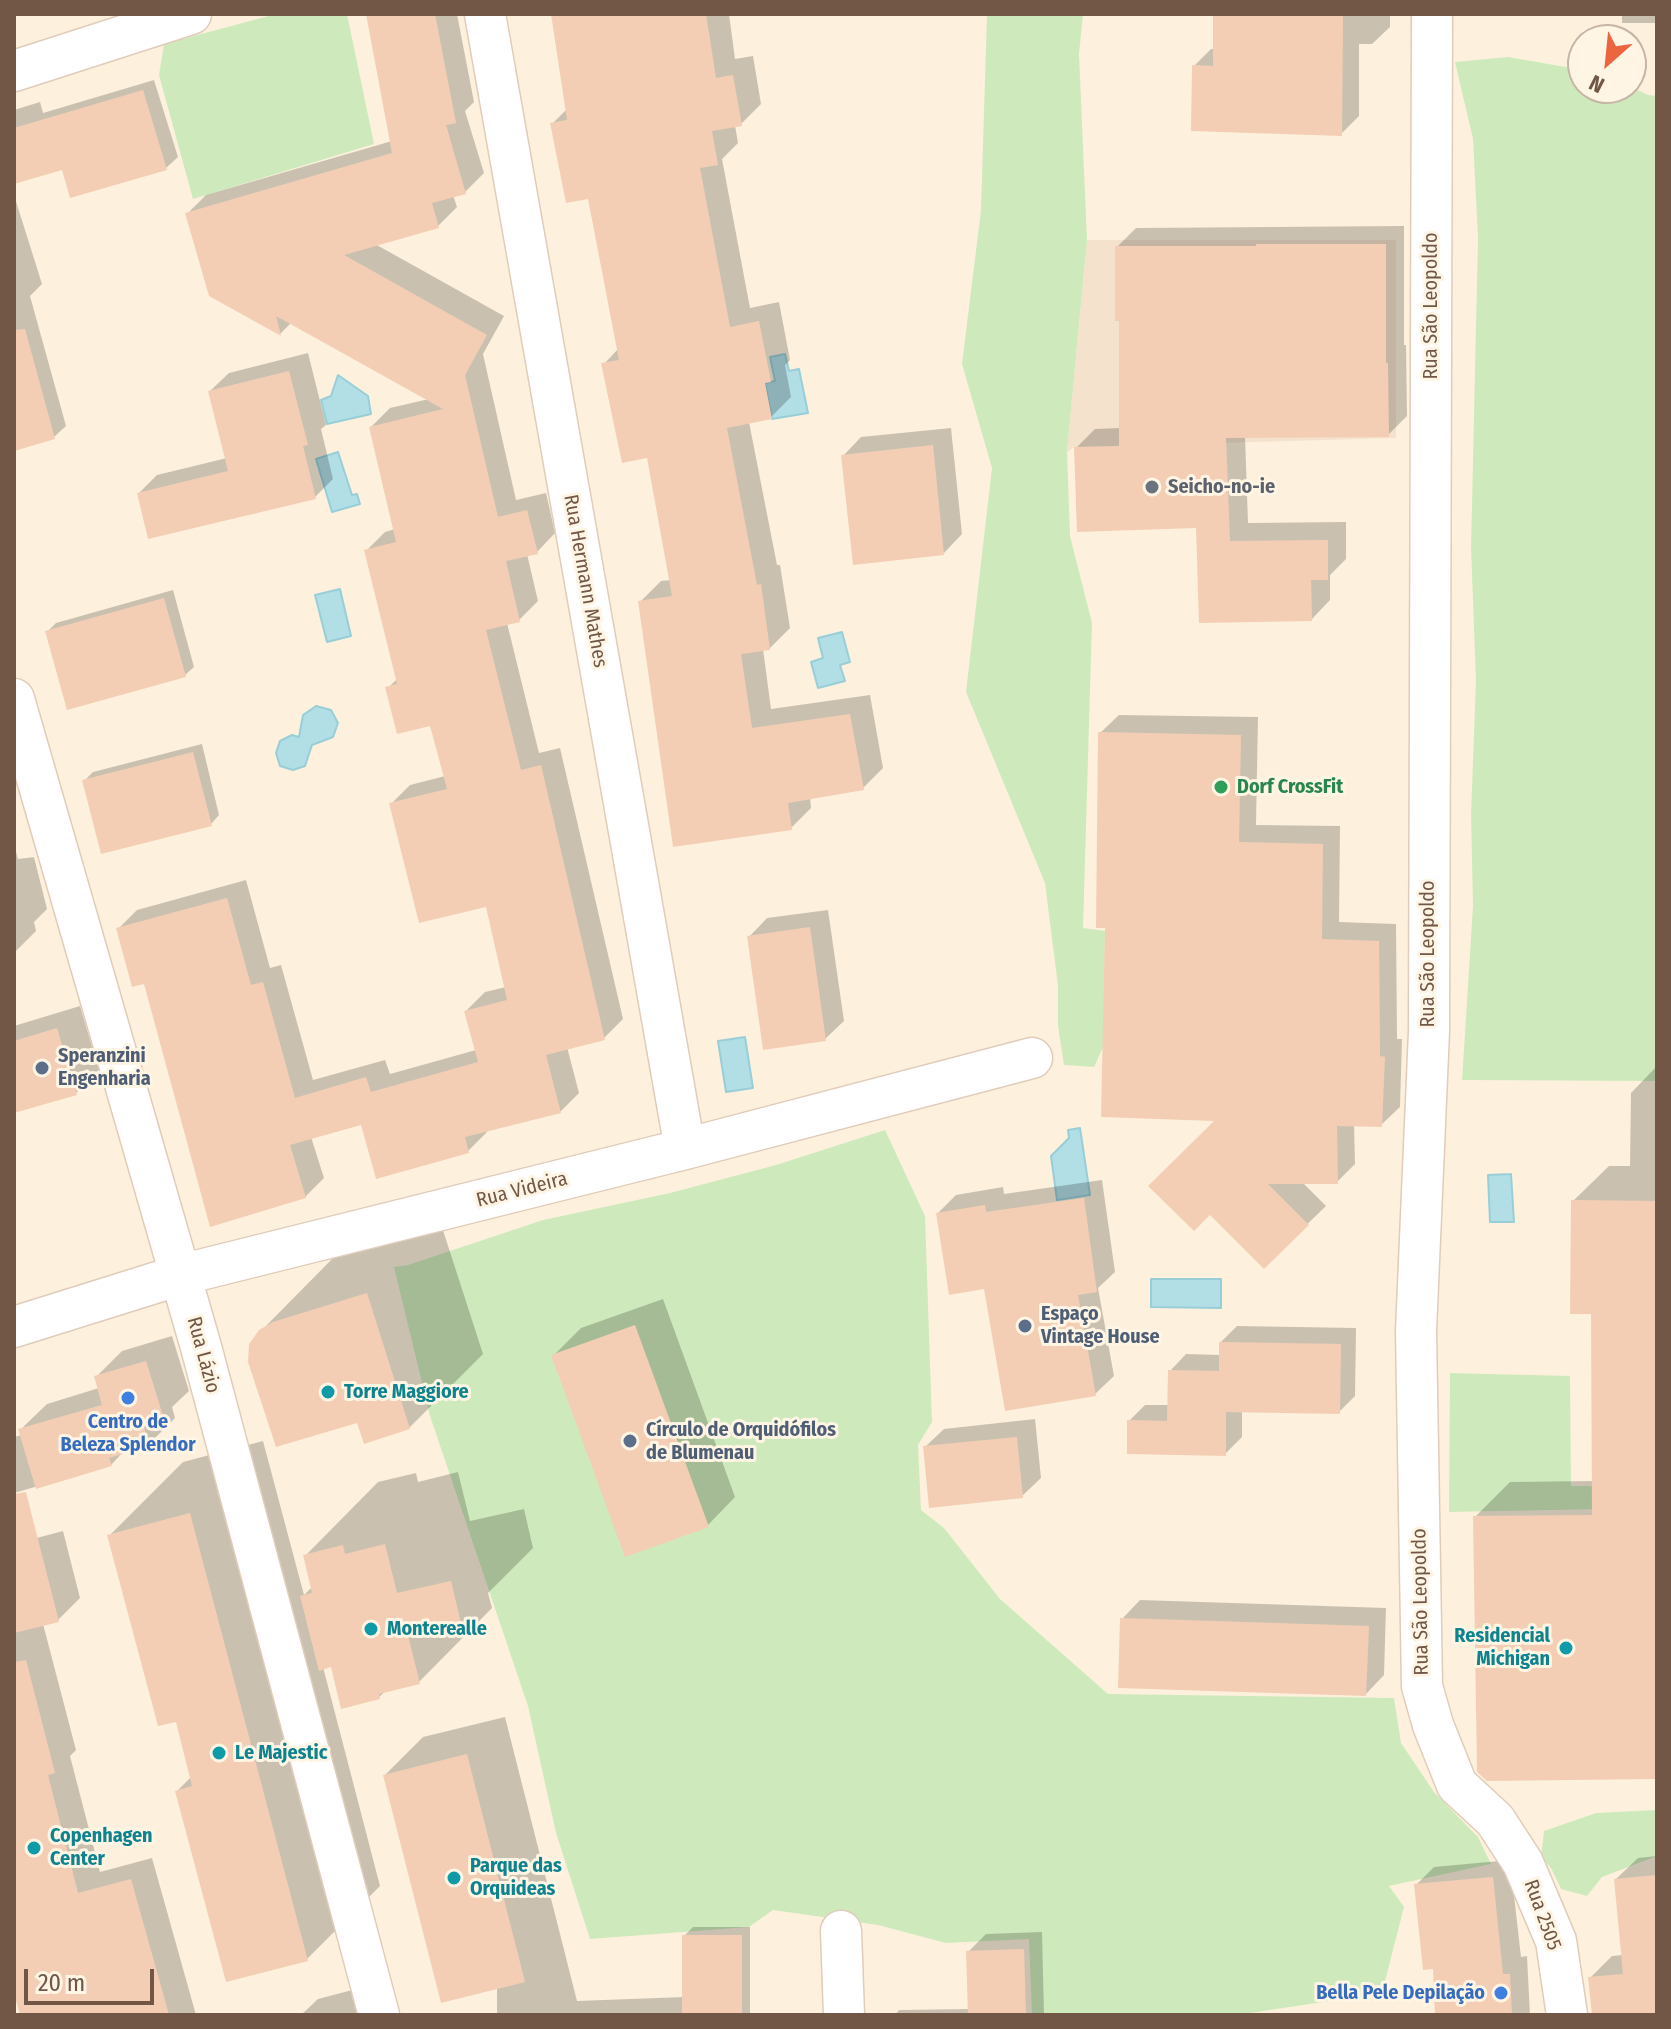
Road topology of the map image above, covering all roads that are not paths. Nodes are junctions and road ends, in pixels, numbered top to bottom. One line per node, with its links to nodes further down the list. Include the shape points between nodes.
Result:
1 (191, 14): 4 (street)
2 (485, 14): 7 (street, Rua Hermann Mathes)
3 (1432, 14): 10 (street, Rua São Leopoldo, via 1429,1031 1416,1331 1422,1686 1457,1785 1495,1820)
4 (14, 71)
5 (14, 699): 8 (street, Rua Lázio)
6 (1032, 1058): 7 (street, Rua Videira)
7 (685, 1149): 8 (street, Rua Videira)
8 (180, 1275): 9 (street, Rua Videira); 12 (street, Rua Lázio)
9 (14, 1327)
10 (1523, 1863): 14 (street, Rua 2505, via 1556,1941)
11 (841, 1931): 13 (street)
12 (379, 2015)
13 (844, 2015)
14 (1567, 2015)

